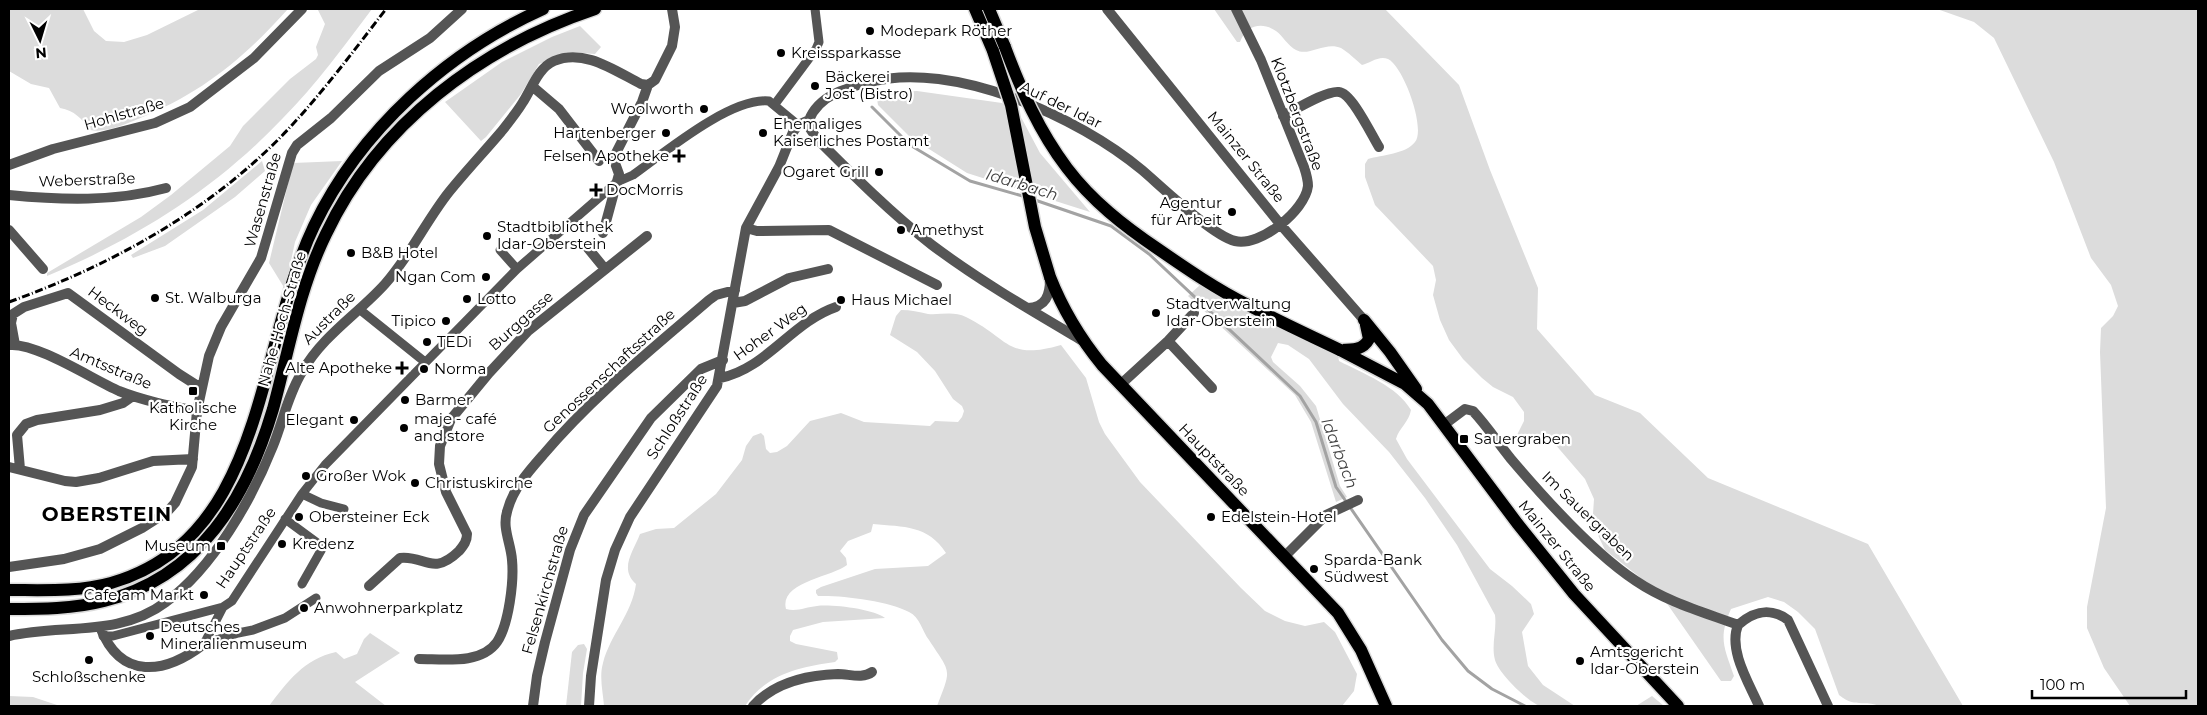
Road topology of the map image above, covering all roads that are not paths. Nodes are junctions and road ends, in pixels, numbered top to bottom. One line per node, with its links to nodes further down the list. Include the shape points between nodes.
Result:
1 (302, 9): 20 (street, Hohlstraße, via 254,58 190,107 155,123 53,149)
2 (462, 9): 52 (street, Wasenstraße, via 430,38 378,71 292,152 261,258 213,344)
3 (543, 9): 69 (main road, Nahe-Hoch-Straße, via 474,46 432,78 373,136 336,187 314,225 296,269 245,445 226,488 204,521 166,556 128,577 85,588)
4 (595, 9): 72 (main road, Nahe-Hoch-Straße, via 531,34 462,74 409,119 362,176 333,220 316,257 273,407 253,464 232,505 206,541 170,572 117,598 78,606)
5 (672, 9): 12 (street, via 674,40 655,80)
6 (815, 9): 14 (street, via 819,42 816,50)
7 (975, 9): 11 (main road)
8 (989, 9): 11 (main road)
9 (1107, 9): 24 (street, Mainzer Straße)
10 (1236, 9): 15 (street, Klotzbergstraße)
11 (999, 49): 35 (main road, bridge, via 1037,236); 47 (main road, bridge, via 1048,140 1079,183 1102,206 1139,236 1204,280 1248,306)
12 (648, 85): 13 (street, Austraße, via 592,60 576,57 548,65); 21 (street, via 616,153)
13 (532, 86): 19 (street, via 559,109); 41 (street, Austraße, via 504,129 449,192 390,278)
14 (775, 104): 17 (street); 21 (street, Hauptstraße, via 758,100 733,108)
15 (1283, 116): 18 (street, via 1332,92 1342,92 1356,108); 24 (street, Klotzbergstraße, via 1308,185 1303,199)
16 (808, 120): 17 (street); 24 (street, Auf der Idar, via 824,100 853,86 900,77 953,82 1018,100 1081,129 1136,165 1213,230 1234,241 1261,238); 40 (street, Hauptstraße, via 818,139 930,243)
17 (798, 125): 25 (street, Schloßstraße)
18 (1379, 147)
19 (599, 162)
20 (9, 164)
21 (618, 182): 27 (street); 32 (street, Hauptstraße)
22 (166, 188): 23 (street, Weberstraße, via 119,198)
23 (9, 195)
24 (1280, 224): 43 (street, Mainzer Straße)
25 (746, 228): 36 (street, via 758,231 829,230); 37 (street, Schloßstraße)
26 (9, 230): 31 (street)
27 (603, 233)
28 (647, 236): 33 (street, Burggasse)
29 (587, 247): 33 (street)
30 (500, 250): 32 (street)
31 (43, 269)
32 (517, 269): 49 (street, Hauptstraße)
33 (605, 269): 68 (street, Burggasse, via 518,341 461,406 445,430 439,464 446,492 467,534 464,546 439,564 400,558)
34 (828, 269): 38 (street, via 789,278)
35 (1050, 278): 40 (street, via 1046,299 1040,305); 44 (main road)
36 (937, 285)
37 (735, 290): 38 (street, Schloßstraße); 77 (street, Genossenschaftsstraße, via 709,300 627,370 554,442 520,483 505,518 513,574 504,624 493,647 477,656 465,658)
38 (733, 303): 48 (street, Schloßstraße)
39 (836, 307): 50 (street, Hoher Weg, via 789,334 748,368)
40 (1028, 308): 44 (street, Hauptstraße)
41 (359, 309): 49 (street); 74 (street, Austraße, via 334,330 308,361 292,390 273,446 232,529 197,573 152,612)
42 (1194, 313): 45 (street)
43 (1364, 320): 47 (main road, via 1370,336 1367,344); 55 (main road)
44 (1083, 341): 51 (main road, Hauptstraße)
45 (1168, 341): 51 (street); 53 (street)
46 (12, 345): 52 (street, Heckweg, via 13,314 24,307 68,293); 54 (street, Amtsstraße, via 45,354)
47 (1340, 350): 55 (main road, via 1405,384)
48 (723, 360): 50 (street, Schloßstraße); 79 (street, Felsenkirchstraße, via 701,369 651,418 584,515 570,550 547,632 536,676)
49 (425, 362): 61 (street, Hauptstraße, via 325,465)
50 (720, 378): 80 (street, Schloßstraße, via 713,394 630,517 615,550 606,580)
51 (1120, 385): 65 (main road, Hauptstraße)
52 (201, 388): 56 (street, Wasenstraße)
53 (1212, 388)
54 (133, 396): 56 (street, Amtsstraße); 60 (street, via 113,406 26,424 17,434)
55 (1421, 397): 57 (main road, Mainzer Straße)
56 (197, 411): 58 (street, Wasenstraße)
57 (1445, 424): 73 (street, Im Sauergraben, via 1465,409 1474,411 1527,477 1618,568 1674,602); 83 (main road, Mainzer Straße, via 1574,594)
58 (193, 459): 60 (street, via 153,462 76,482); 66 (street, Wasenstraße, via 182,492 161,516 100,549 64,559)
59 (9, 467): 60 (street)
60 (20, 469)
61 (302, 494): 63 (street); 64 (street, Hauptstraße)
62 (1356, 501): 65 (street, via 1326,514)
63 (344, 509)
64 (285, 519): 67 (street, via 323,546); 71 (street, Hauptstraße, via 236,596)
65 (1285, 556): 82 (main road, Hauptstraße, via 1347,626)
66 (9, 566)
67 (302, 584)
68 (369, 586)
69 (9, 590)
70 (316, 598): 76 (street, via 285,618)
71 (223, 607): 74 (street, Hauptstraße, via 113,636); 76 (street)
72 (9, 609)
73 (1738, 625): 84 (street, via 1735,640); 85 (street, via 1762,611 1781,614 1788,620)
74 (102, 632): 75 (street, Hauptstraße, via 48,631); 76 (street, via 118,656 138,667 176,662)
75 (9, 636)
76 (204, 644)
77 (419, 659)
78 (872, 672): 81 (street, via 862,676 828,674 793,681 770,691)
79 (533, 706)
80 (589, 706)
81 (753, 706)
82 (1386, 706)
83 (1678, 706)
84 (1759, 706)
85 (1828, 706)

